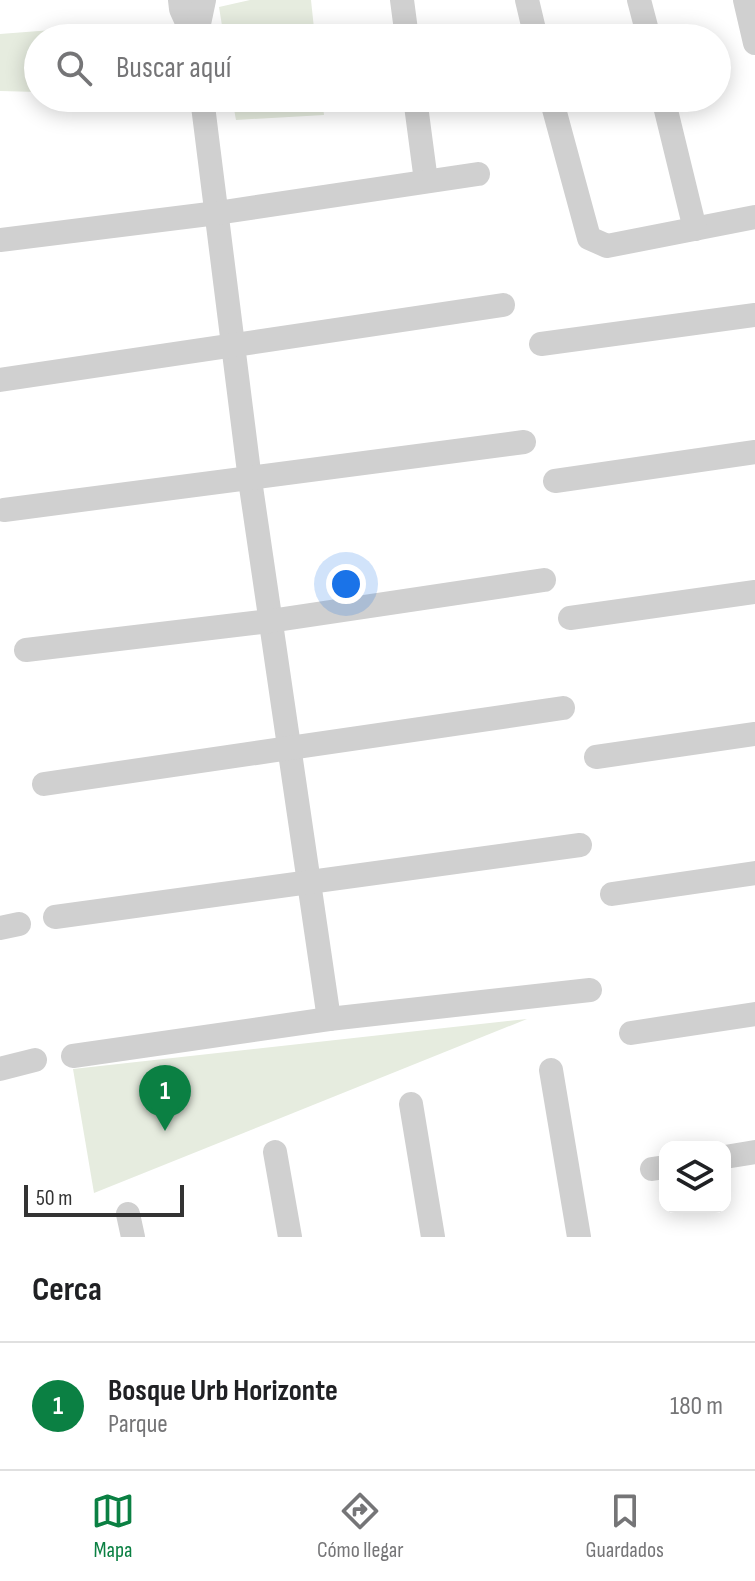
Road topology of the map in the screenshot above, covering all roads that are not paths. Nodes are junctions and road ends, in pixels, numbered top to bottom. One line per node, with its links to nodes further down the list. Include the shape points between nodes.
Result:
1 (180, 0): 7 (street)
2 (204, 0): 8 (street)
3 (402, 0): 9 (street)
4 (527, 0): 10 (street)
5 (639, 0): 11 (street)
6 (745, 0): 12 (street)
7 (188, 24)
8 (198, 24)
9 (405, 24)
10 (533, 24)
11 (645, 24)
12 (755, 43)
13 (204, 112): 19 (street)
14 (417, 112): 18 (street)
15 (555, 112): 21 (street, via 589,238 607,246)
16 (666, 112): 21 (street)
17 (478, 174): 18 (street)
18 (426, 181): 19 (street)
19 (217, 213): 22 (street); 26 (street)
20 (755, 217): 21 (street)
21 (695, 229)
22 (0, 240)
23 (503, 305): 26 (street)
24 (755, 315): 25 (street)
25 (541, 344)
26 (233, 346): 27 (street); 30 (street)
27 (0, 380)
28 (524, 442): 30 (street)
29 (755, 452): 31 (street)
30 (250, 480): 32 (street); 36 (street)
31 (555, 481)
32 (4, 510)
33 (544, 580): 36 (street)
34 (755, 592): 35 (street)
35 (570, 618)
36 (270, 621): 37 (street); 40 (street)
37 (26, 650)
38 (563, 708): 40 (street)
39 (755, 734): 41 (street)
40 (288, 747): 42 (street); 45 (street)
41 (596, 757)
42 (44, 784)
43 (580, 845): 45 (street)
44 (755, 873): 46 (street)
45 (307, 882): 47 (street); 50 (street)
46 (612, 894)
47 (55, 917)
48 (590, 990): 50 (street)
49 (755, 1014): 51 (street)
50 (329, 1019): 52 (street)
51 (631, 1033)
52 (73, 1056)
53 (35, 1060): 54 (street)
54 (0, 1069)
55 (551, 1070): 62 (street)
56 (411, 1104): 61 (street)
57 (275, 1152): 60 (street)
58 (755, 1152): 59 (street)
59 (731, 1156)
60 (290, 1237)
61 (433, 1237)
62 (579, 1237)

